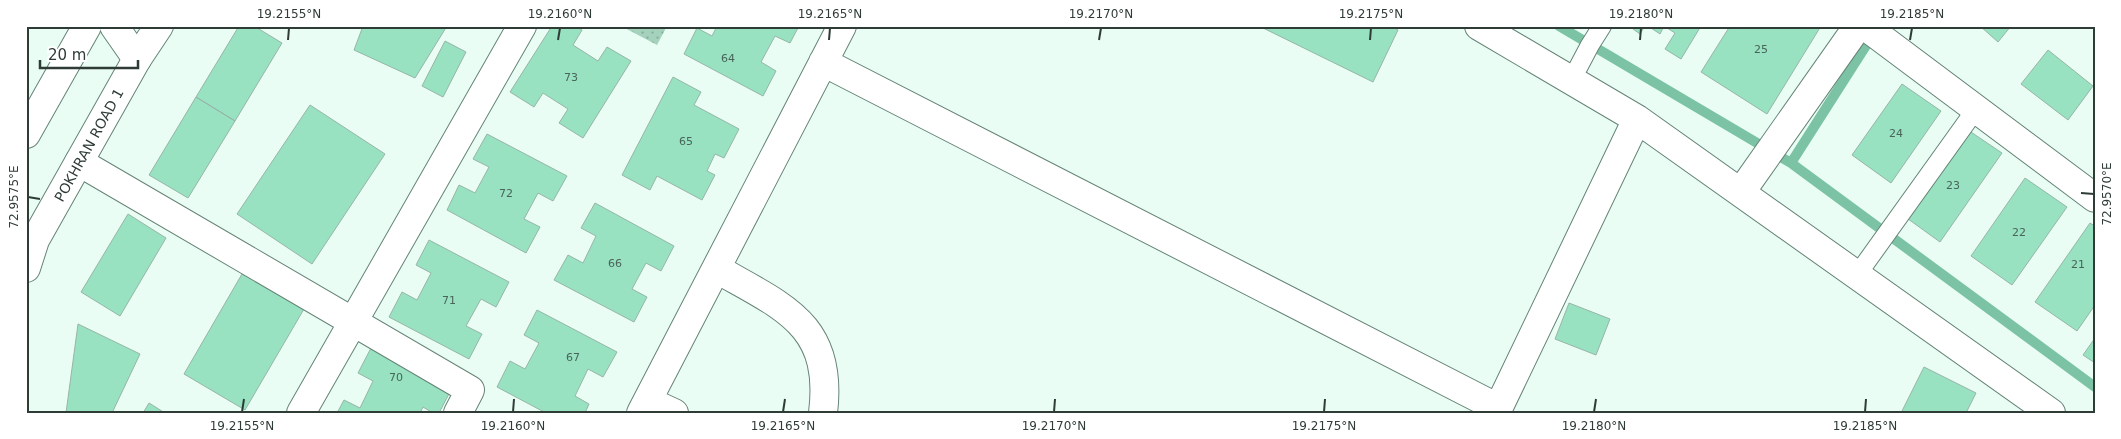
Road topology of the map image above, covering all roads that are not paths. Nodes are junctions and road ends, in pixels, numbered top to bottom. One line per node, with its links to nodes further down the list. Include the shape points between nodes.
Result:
1 (87, 26): 15 (street)
2 (114, 26): 10 (street)
3 (159, 26): 10 (street, POKHRAN ROAD 1)
4 (522, 26): 22 (street)
5 (842, 26): 11 (street)
6 (1479, 26): 12 (street)
7 (1602, 26): 12 (lane)
8 (1858, 26): 17 (street)
9 (1865, 26): 13 (street)
10 (137, 59): 16 (street, POKHRAN ROAD 1)
11 (823, 62): 20 (street); 24 (street)
12 (1571, 81): 14 (street)
13 (1976, 110): 18 (street); 21 (lane)
14 (1637, 119): 17 (street); 24 (street)
15 (26, 134)
16 (79, 162): 19 (street, POKHRAN ROAD 1, via 35,240); 22 (street)
17 (1741, 192): 21 (street)
18 (2095, 198)
19 (26, 268)
20 (717, 269): 23 (street); 28 (street, via 786,310 808,330 824,371)
21 (1857, 275): 29 (street)
22 (353, 321): 25 (street); 26 (street, via 470,390)
23 (645, 407): 27 (street)
24 (1497, 411)
25 (300, 413)
26 (458, 413)
27 (674, 413)
28 (823, 413)
29 (2051, 413)

